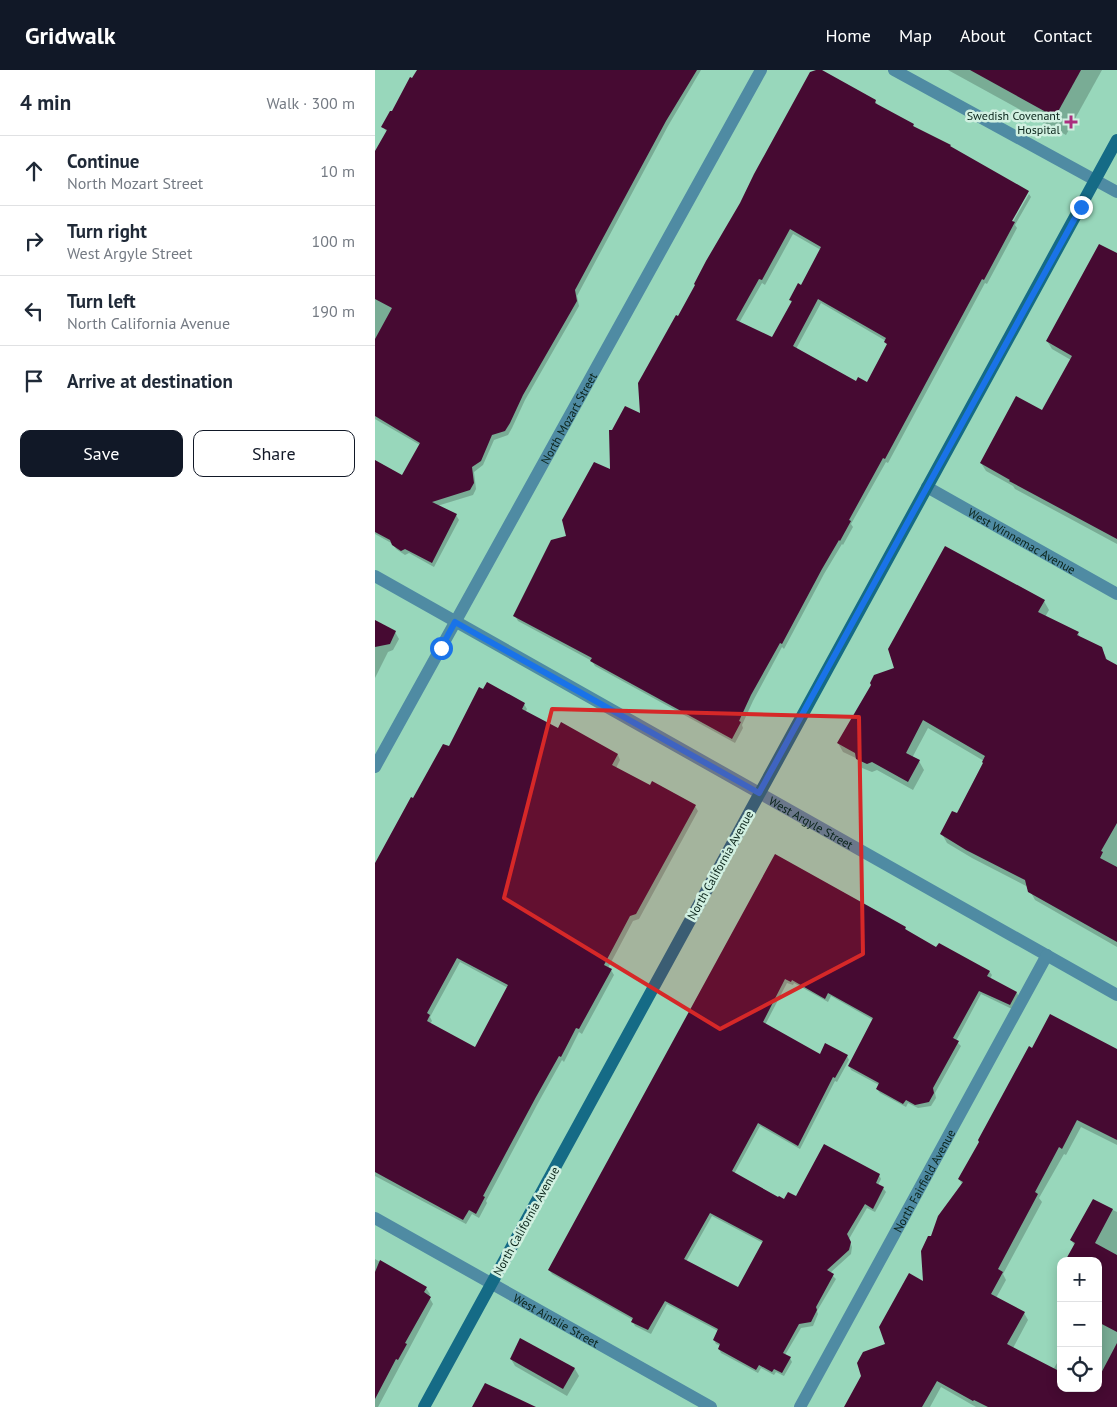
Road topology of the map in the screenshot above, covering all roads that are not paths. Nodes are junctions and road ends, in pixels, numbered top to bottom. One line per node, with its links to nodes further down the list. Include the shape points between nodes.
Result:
1 (761, 70): 9 (street, North Mozart Street)
2 (894, 70): 4 (street)
3 (1117, 140): 4 (main road, North California Avenue)
4 (1095, 180): 5 (street); 6 (main road, North California Avenue)
5 (1117, 192)
6 (927, 487): 8 (street, West Winnemac Avenue); 11 (main road, North California Avenue)
7 (375, 576): 9 (street, West Argyle Street)
8 (1117, 594)
9 (455, 622): 10 (street, North Mozart Street); 11 (street, West Argyle Street)
10 (375, 767)
11 (759, 793): 12 (street, West Argyle Street); 15 (main road, North California Avenue)
12 (1047, 955): 13 (street, West Argyle Street); 18 (street, North Fairfield Avenue)
13 (1117, 995)
14 (375, 1218): 15 (street, West Ainslie Street)
15 (491, 1284): 16 (main road, North California Avenue); 17 (street, West Ainslie Street)
16 (424, 1407)
17 (711, 1407)
18 (800, 1407)

